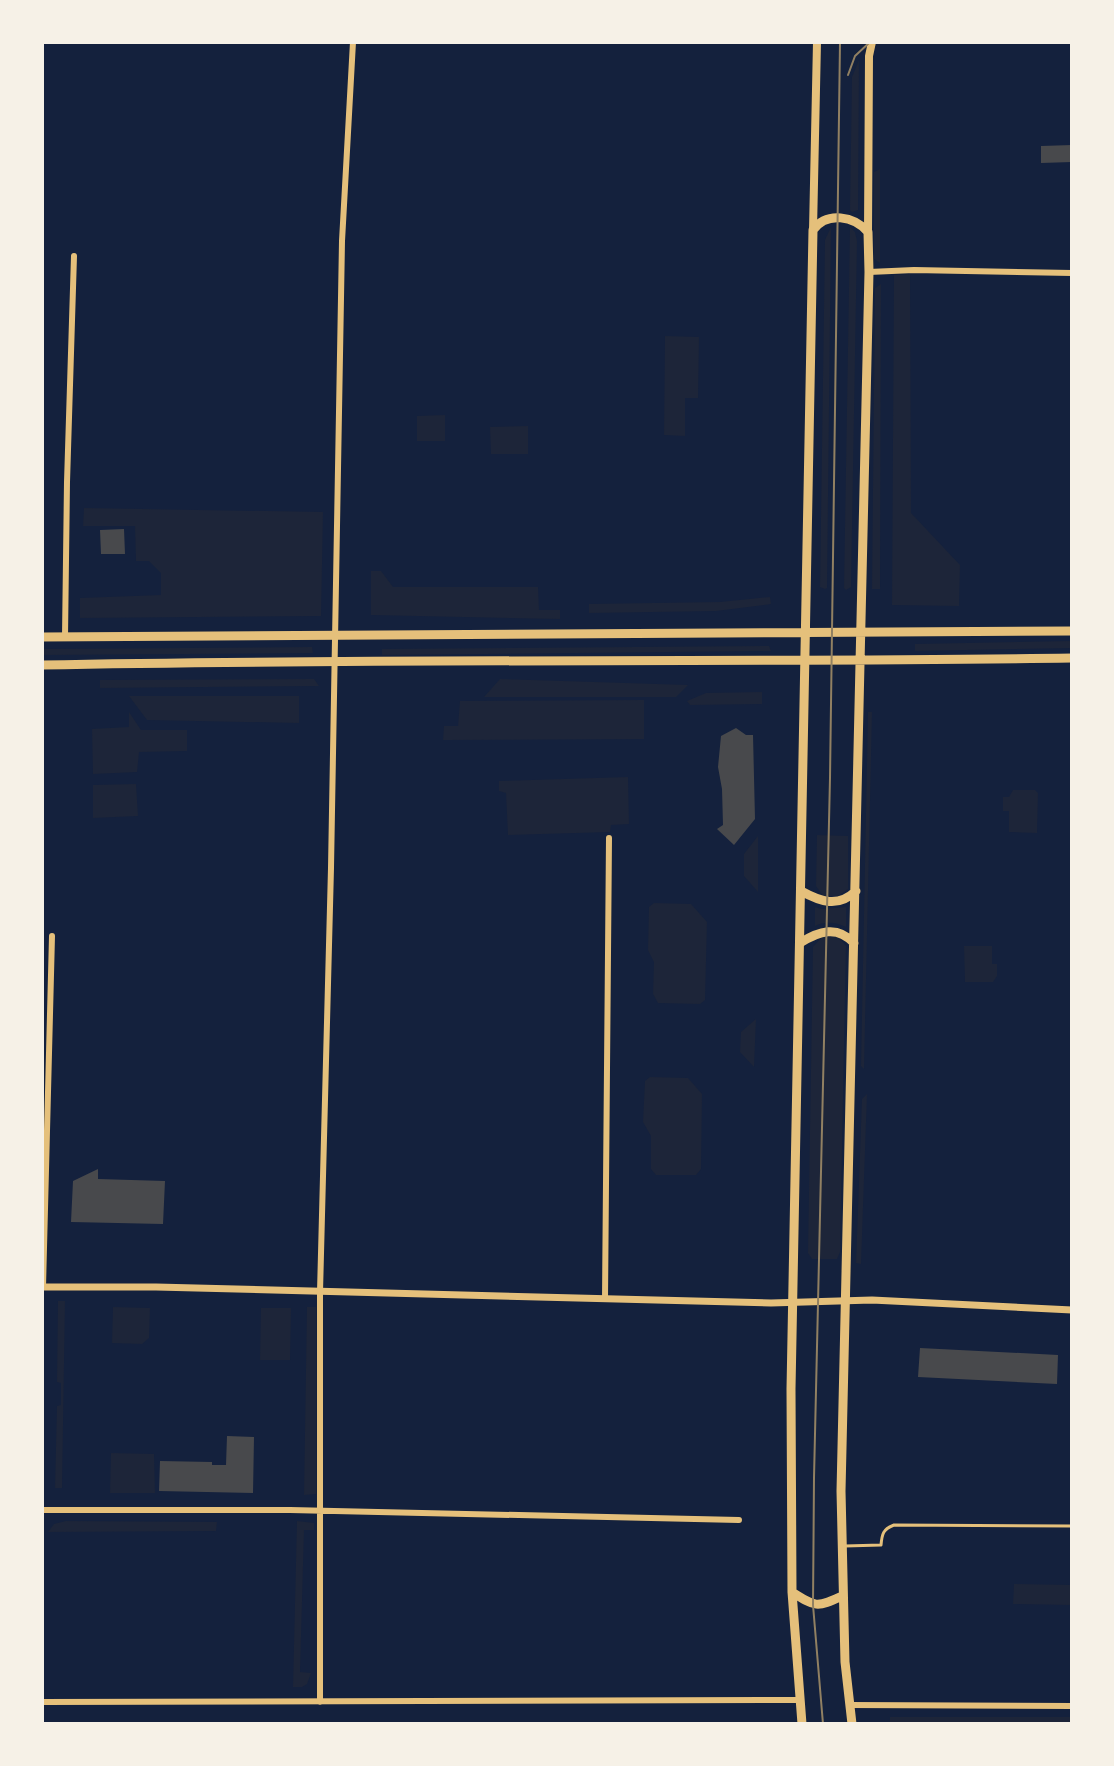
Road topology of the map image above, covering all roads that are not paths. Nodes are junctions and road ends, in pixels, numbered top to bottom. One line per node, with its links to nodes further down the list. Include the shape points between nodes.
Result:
1 (353, 42): 12 (street, via 342,241)
2 (817, 42): 4 (main road)
3 (872, 42): 5 (main road)
4 (813, 230): 5 (main road, via 818,223 838,218 861,224); 11 (main road)
5 (868, 232): 7 (main road)
6 (74, 256): 14 (street)
7 (869, 272): 8 (street); 9 (main road)
8 (1072, 273)
9 (861, 631): 10 (main road); 11 (main road); 18 (main road)
10 (1072, 631)
11 (805, 632): 12 (main road); 17 (main road)
12 (335, 634): 14 (main road); 16 (street)
13 (42, 637): 14 (main road)
14 (65, 637)
15 (1072, 658): 18 (main road)
16 (334, 661): 17 (main road); 19 (main road); 27 (street)
17 (804, 661): 18 (main road); 21 (main road)
18 (860, 661): 22 (main road)
19 (42, 665)
20 (609, 838): 28 (street)
21 (801, 891): 22 (main road, via 831,903); 24 (main road)
22 (856, 891): 25 (main road)
23 (52, 936): 26 (street)
24 (800, 943): 25 (main road, via 826,931 846,934); 29 (main road)
25 (854, 943): 30 (main road)
26 (42, 1287): 27 (street)
27 (320, 1292): 28 (street); 33 (street)
28 (605, 1299): 29 (street)
29 (793, 1303): 30 (street); 37 (main road)
30 (846, 1303): 31 (street); 36 (main road)
31 (1072, 1310)
32 (42, 1510): 33 (street)
33 (322, 1512): 34 (street); 41 (street)
34 (739, 1520)
35 (1072, 1526): 36 (lane, via 894,1525 882,1535 881,1545)
36 (843, 1546): 38 (main road)
37 (792, 1592): 38 (main road, via 813,1605); 39 (main road)
38 (842, 1596): 42 (main road)
39 (798, 1700): 41 (street); 44 (main road)
40 (42, 1702): 41 (street)
41 (320, 1702)
42 (849, 1705): 43 (street); 45 (main road)
43 (1072, 1706)
44 (802, 1724)
45 (852, 1724)

